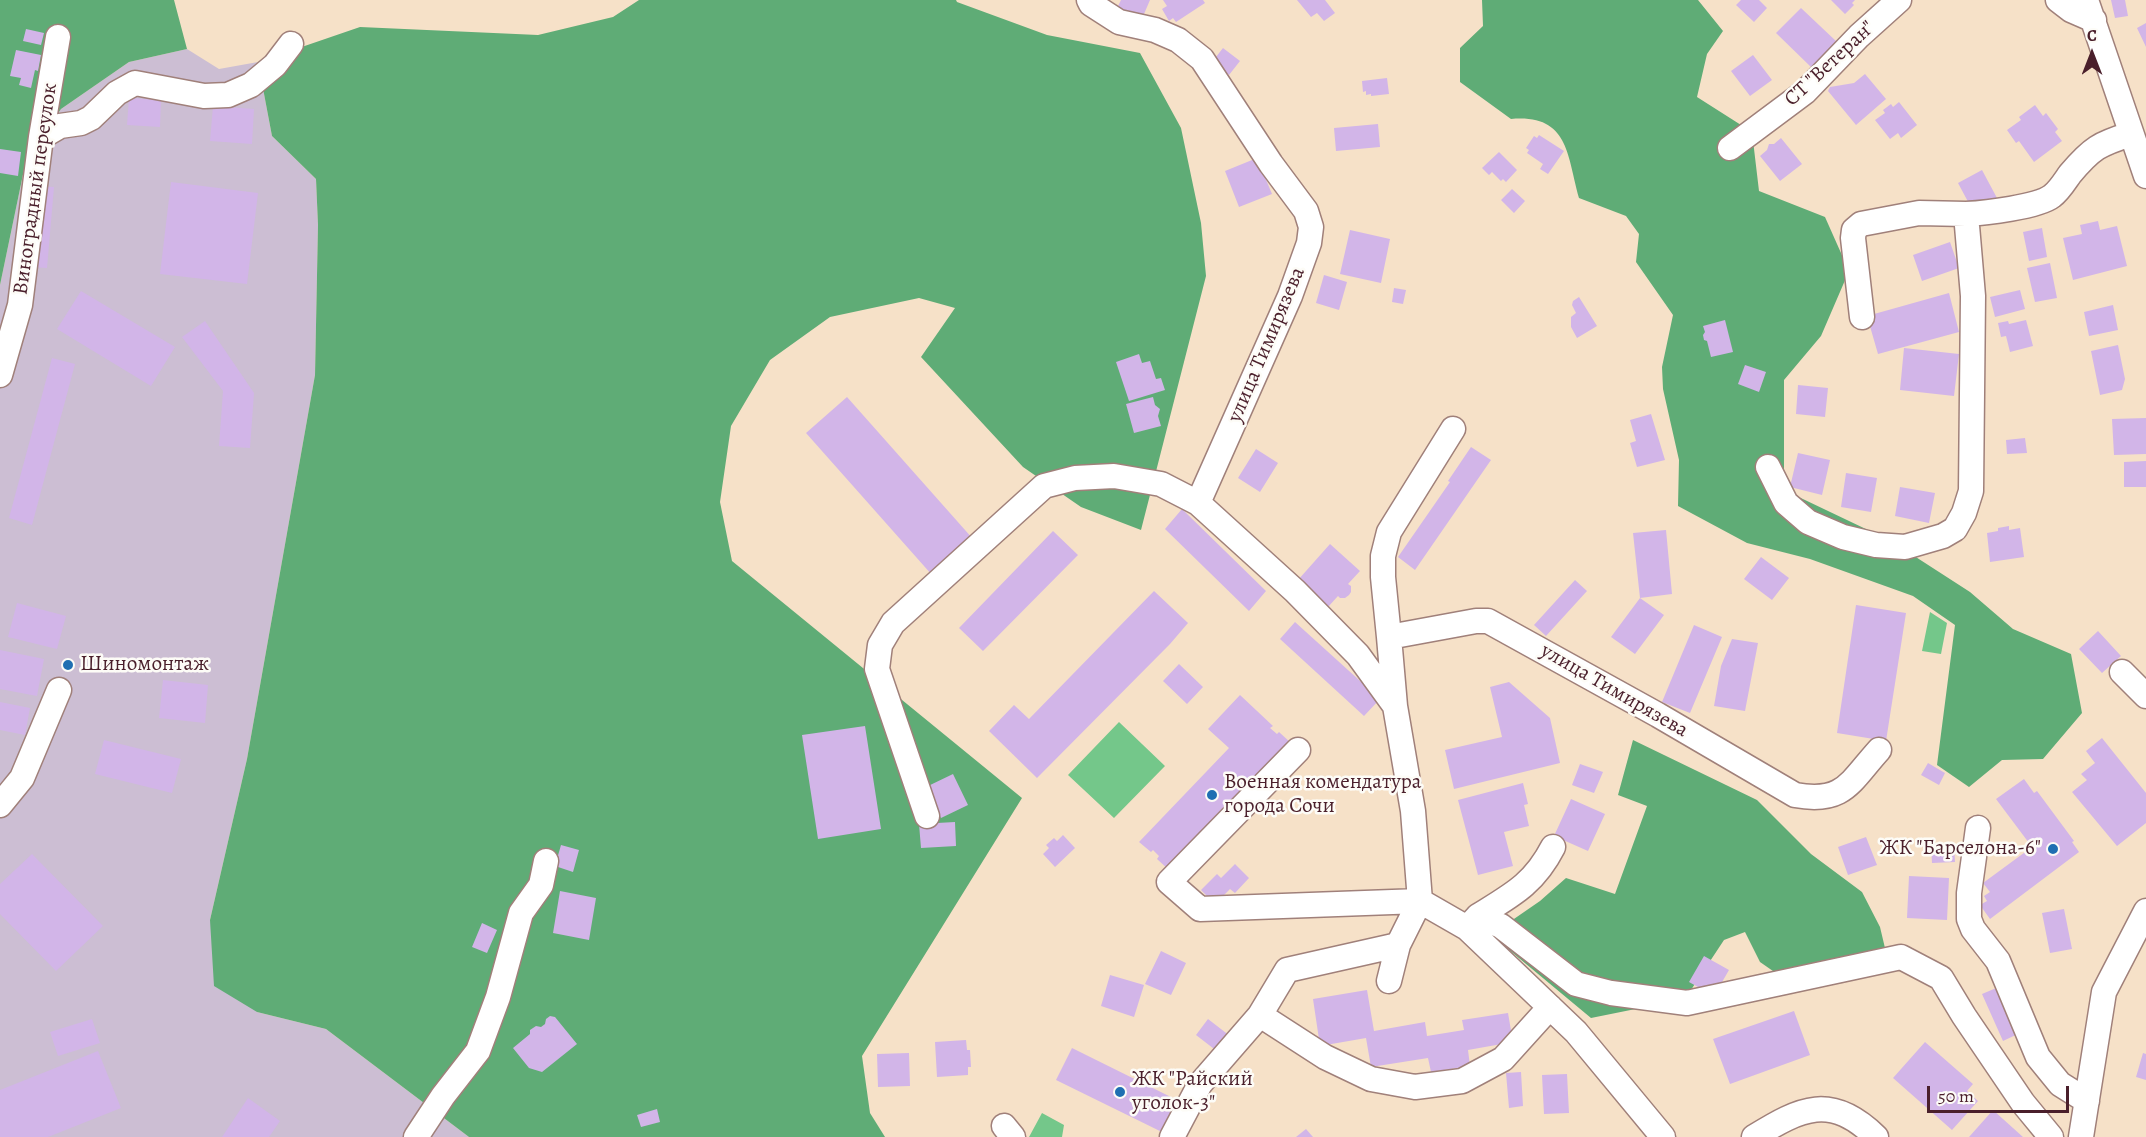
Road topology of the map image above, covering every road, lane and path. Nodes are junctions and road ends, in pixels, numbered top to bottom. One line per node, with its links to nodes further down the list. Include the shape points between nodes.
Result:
1 (1089, 0): 16 (street, улица Тимирязева, via 1119,22 1178,40 1202,59 1306,211 1311,227 1290,296)
2 (1899, 0): 9 (street, СТ "Ветеран", via 1805,92)
3 (2058, 0): 4 (street, via 2071,10)
4 (2090, 10): 7 (street)
5 (58, 37): 8 (street, Виноградный переулок)
6 (291, 44): 8 (street, via 251,85 228,95 204,96 135,84 117,93 92,118 60,126)
7 (2131, 134): 10 (street); 11 (street, via 2098,145 2052,196 2018,207)
8 (40, 137): 13 (street, Виноградный переулок, via 20,305)
9 (1730, 148)
10 (2146, 176)
11 (1966, 214): 12 (street, via 1919,213 1861,224 1854,230); 15 (street, via 1973,296 1971,491 1955,529 1905,547 1843,537 1808,522 1786,503)
12 (1862, 317)
13 (0, 375)
14 (1453, 429): 17 (street, via 1389,532 1383,577)
15 (1768, 467)
16 (1198, 503): 21 (street, via 1358,655); 25 (street, via 1161,483 1114,476 1075,477 1044,486 893,623 880,645 877,669)
17 (1389, 637): 21 (street); 23 (street, улица Тимирязева, via 1476,621 1496,624 1795,795 1815,799 1842,791)
18 (2122, 672): 20 (street)
19 (59, 690): 24 (street, via 22,778)
20 (2146, 696)
21 (1395, 706): 29 (street, via 1413,811)
22 (1298, 750): 29 (street, via 1169,882 1200,909)
23 (1879, 750)
24 (0, 805)
25 (927, 816)
26 (1978, 828): 36 (street, via 1969,919 1998,961 2038,1057 2060,1084)
27 (1553, 847): 31 (street, via 1543,866 1518,892)
28 (546, 861): 37 (street, via 542,885 521,913 498,997 478,1051)
29 (1420, 901): 31 (street); 32 (street)
30 (2146, 911): 36 (street, via 2104,992)
31 (1472, 922): 34 (street); 42 (street, via 1502,926 1576,984 1687,1003 1900,957 1941,978 2023,1103)
32 (1398, 945): 33 (street); 35 (street, via 1287,970)
33 (1389, 981)
34 (1550, 1007): 35 (street, via 1503,1059 1462,1081 1415,1087 1371,1079 1325,1057); 39 (street, via 1576,1032)
35 (1260, 1015): 38 (street, via 1200,1084)
36 (2087, 1101): 43 (street)
37 (416, 1137)
38 (1172, 1137)
39 (1663, 1137)
40 (1754, 1137): 41 (street, via 1809,1109 1836,1110)
41 (1876, 1137)
42 (2051, 1137)
43 (2081, 1137)

